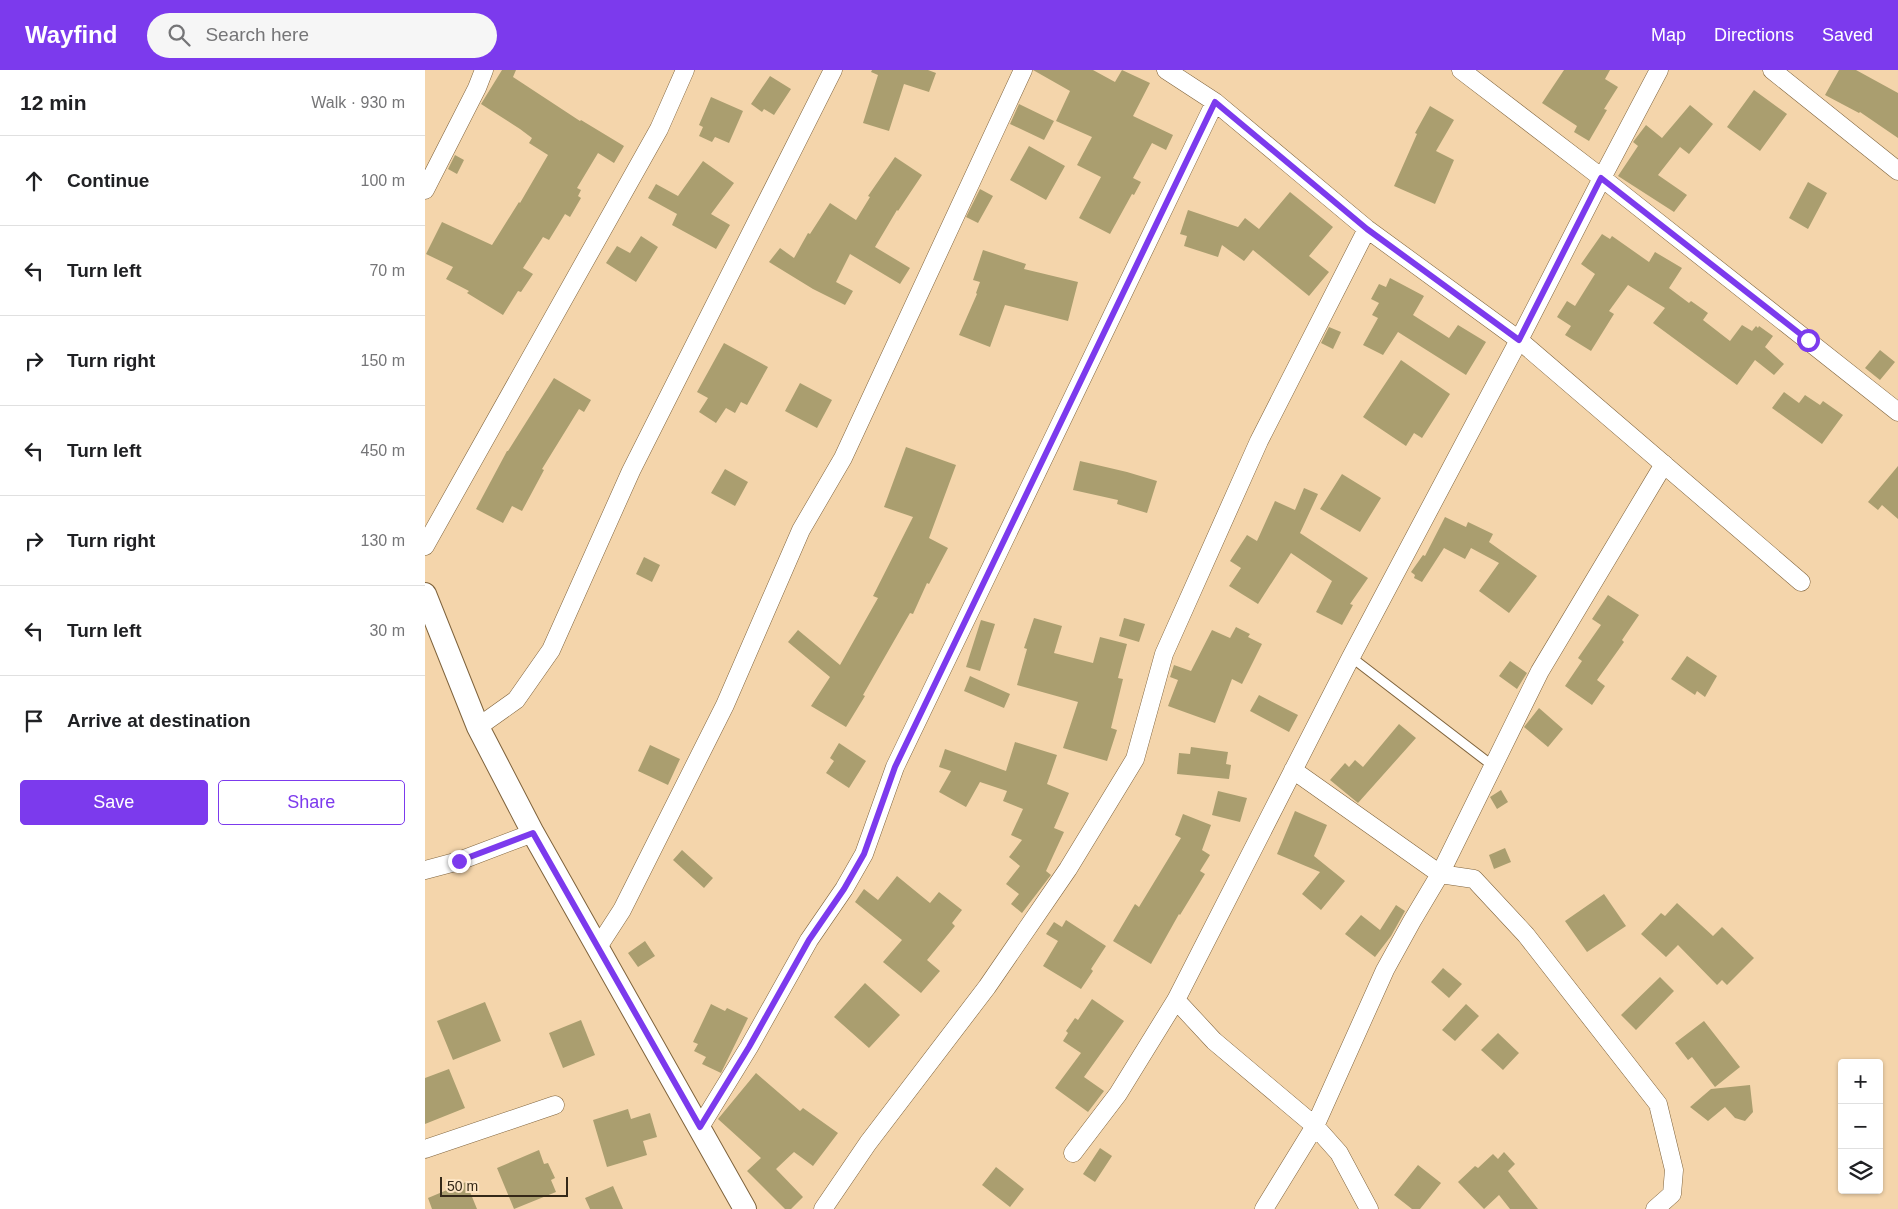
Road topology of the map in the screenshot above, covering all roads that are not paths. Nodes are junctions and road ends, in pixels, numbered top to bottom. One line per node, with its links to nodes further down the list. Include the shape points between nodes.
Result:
1 (485, 70): 12 (street)
2 (685, 70): 17 (street, via 659,129)
3 (833, 70): 21 (street, via 631,471 551,650 517,700)
4 (1023, 70): 27 (street, via 843,458 801,530 725,705 622,910)
5 (1166, 70): 9 (street)
6 (1461, 70): 11 (street)
7 (1659, 70): 11 (street)
8 (1772, 70): 10 (street)
9 (1215, 102): 13 (street); 31 (street, via 895,767 864,854 809,940)
10 (1898, 171)
11 (1601, 178): 14 (street); 15 (street)
12 (425, 190)
13 (1367, 229): 14 (street); 35 (street, via 1259,441 1164,654 1135,758 1068,869 993,979 868,1142)
14 (1519, 340): 16 (street); 20 (street)
15 (1898, 412)
16 (1664, 464): 18 (street); 22 (street, via 1540,671)
17 (425, 546)
18 (1801, 582)
19 (425, 594): 21 (street)
20 (1351, 657): 22 (lane); 23 (street)
21 (477, 727): 24 (street)
22 (1493, 766): 26 (street)
23 (1293, 770): 26 (street); 28 (street)
24 (533, 833): 25 (street, via 459,861); 27 (street)
25 (425, 870)
26 (1440, 874): 30 (street, via 1385,970); 38 (street, via 1474,879 1526,935 1658,1104 1673,1170 1672,1194)
27 (598, 947): 31 (street)
28 (1176, 1000): 30 (street, via 1214,1041); 33 (street, via 1118,1094)
29 (555, 1105): 32 (street)
30 (1315, 1126): 36 (street); 37 (street, via 1339,1153)
31 (700, 1127): 34 (street)
32 (425, 1150)
33 (1073, 1153)
34 (745, 1209)
35 (823, 1209)
36 (1264, 1209)
37 (1369, 1209)
38 (1655, 1209)

